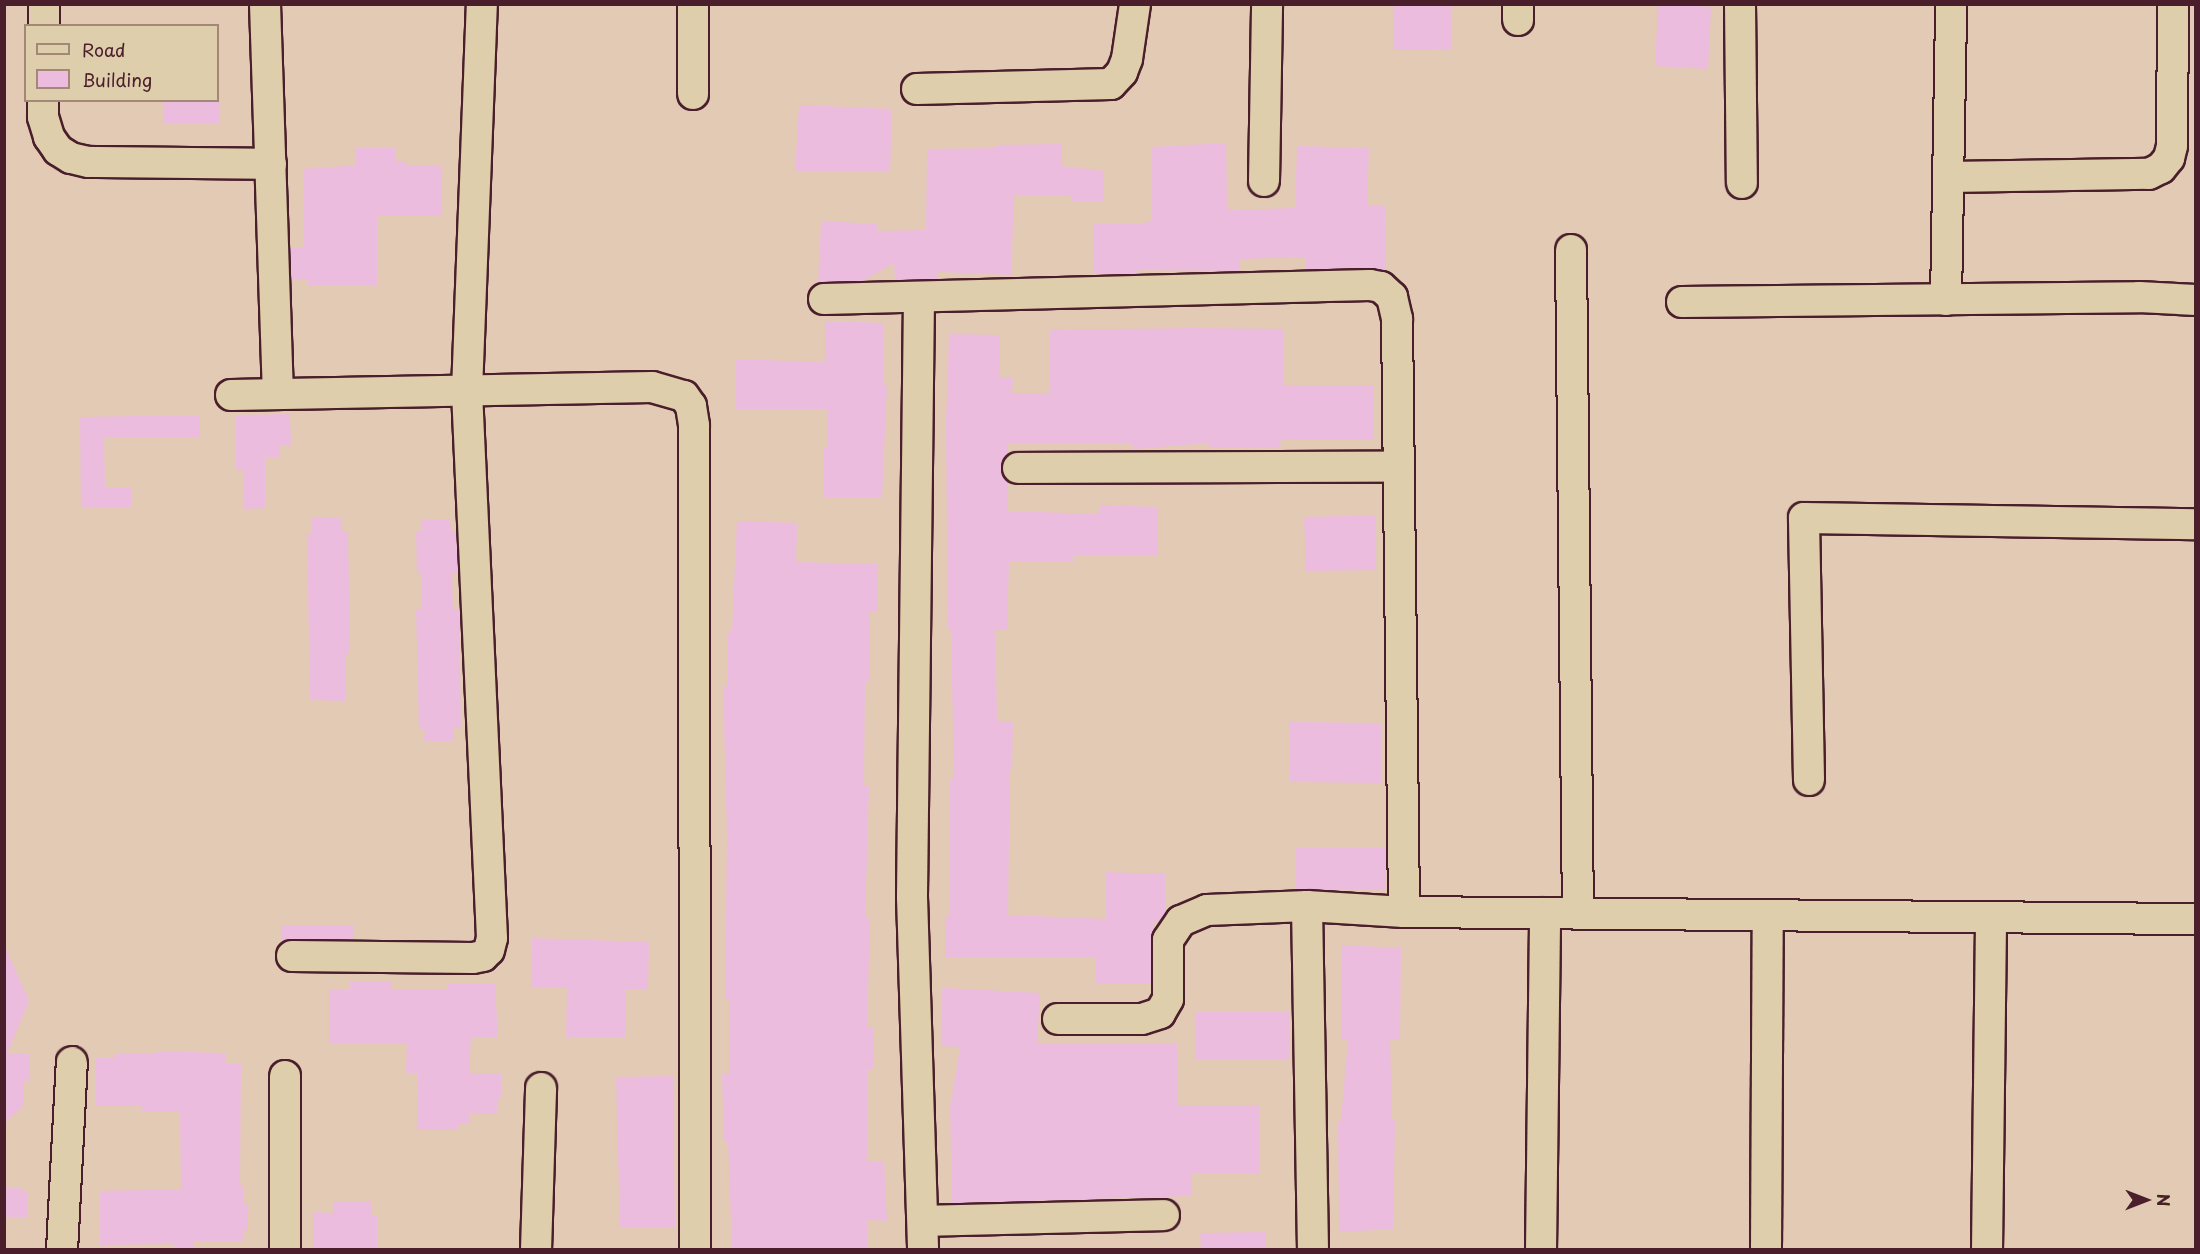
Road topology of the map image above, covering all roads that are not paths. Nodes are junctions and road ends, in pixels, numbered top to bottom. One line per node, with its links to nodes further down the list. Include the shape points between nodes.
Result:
1 (44, 4): 10 (street)
2 (265, 4): 15 (street)
3 (482, 4): 25 (street)
4 (693, 4): 12 (street)
5 (1135, 4): 11 (street, via 1126,59 1122,72 1111,84)
6 (1267, 4): 17 (street)
7 (1740, 4): 18 (street)
8 (1951, 4): 16 (street)
9 (2173, 4): 13 (street)
10 (44, 24)
11 (917, 89)
12 (693, 94)
13 (2184, 99): 16 (street, via 2169,158 2149,174)
14 (43, 102): 15 (street, via 49,137 58,150 71,158 89,162)
15 (270, 164): 26 (street)
16 (1949, 177): 22 (street)
17 (1264, 181)
18 (1742, 183)
19 (1571, 250): 35 (street)
20 (919, 297): 21 (street); 28 (street, via 1381,287 1392,297 1397,319); 45 (street, via 912,897)
21 (824, 299)
22 (1946, 300): 23 (street); 24 (street)
23 (2196, 300)
24 (1682, 302)
25 (467, 391): 26 (street); 39 (street, via 489,950 483,956 455,960); 49 (street, via 652,387 684,396 691,406)
26 (278, 394): 27 (street)
27 (231, 395)
28 (1399, 467): 29 (street); 33 (street)
29 (1018, 468)
30 (2196, 524): 31 (street, via 1804,518)
31 (1809, 780)
32 (1307, 906): 33 (street); 40 (street, via 1207,910 1193,914 1181,921 1168,940 1168,999 1160,1013 1142,1019); 50 (street)
33 (1404, 912): 34 (street)
34 (1545, 913): 35 (street); 51 (street)
35 (1578, 914): 36 (street)
36 (1768, 915): 37 (street); 52 (street)
37 (1991, 918): 38 (street); 53 (street)
38 (2196, 919)
39 (292, 956)
40 (1058, 1019)
41 (72, 1062): 46 (street)
42 (285, 1076): 47 (street)
43 (541, 1088): 48 (street)
44 (1164, 1215): 45 (street)
45 (923, 1235)
46 (62, 1250)
47 (285, 1250)
48 (536, 1250)
49 (695, 1250)
50 (1313, 1250)
51 (1541, 1250)
52 (1766, 1250)
53 (1987, 1250)

